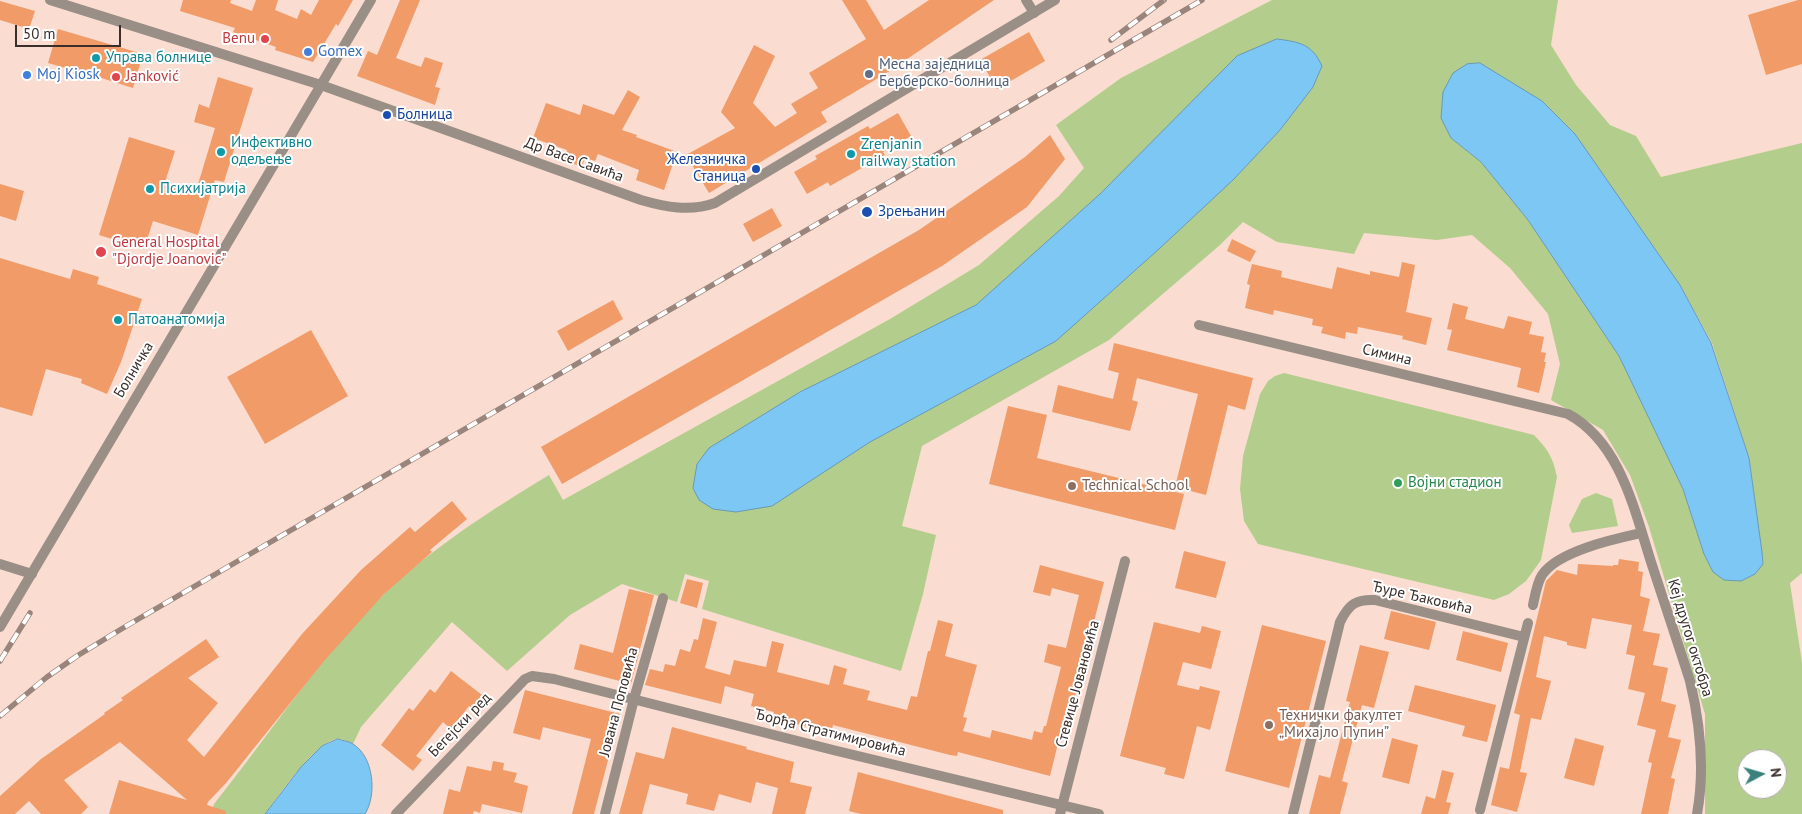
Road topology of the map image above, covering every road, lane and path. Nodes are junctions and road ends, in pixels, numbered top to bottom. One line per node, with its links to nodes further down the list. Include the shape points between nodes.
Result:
1 (50, 0): 6 (street, Др Васе Савића)
2 (371, 0): 6 (street, Болничка)
3 (1026, 0): 5 (street)
4 (1055, 0): 5 (street, Др Васе Савића)
5 (1034, 13): 6 (street, Др Васе Савића, via 715,203 698,207 673,207 641,200)
6 (321, 85): 12 (street, Болничка)
7 (1199, 325): 8 (street, Симина)
8 (1568, 414): 9 (street, Кеј другог октобра, via 1585,425 1610,456 1626,486)
9 (1641, 533): 14 (street, via 1579,550 1548,568 1540,577); 26 (street, Кеј другог октобра, via 1696,703 1700,788)
10 (1125, 561): 20 (street, Стевице Јовановића)
11 (0, 564): 12 (street)
12 (32, 574): 16 (street, Болничка)
13 (663, 598): 19 (street, Јована Поповића)
14 (1533, 605)
15 (1528, 623): 17 (street)
16 (0, 627)
17 (1524, 637): 21 (street); 25 (street, Ђуре Ђаковића, via 1376,600 1355,602 1340,622)
18 (554, 679): 19 (street, Ђорђа Стратимировића); 22 (street, Бегејски ред, via 532,676 525,679)
19 (634, 699): 20 (street, Ђорђа Стратимировића); 23 (street, Јована Поповића)
20 (1061, 809): 24 (street, Ђорђа Стратимировића)
21 (1480, 810)
22 (396, 814)
23 (606, 814)
24 (1099, 814)
25 (1293, 814)
26 (1696, 814)

